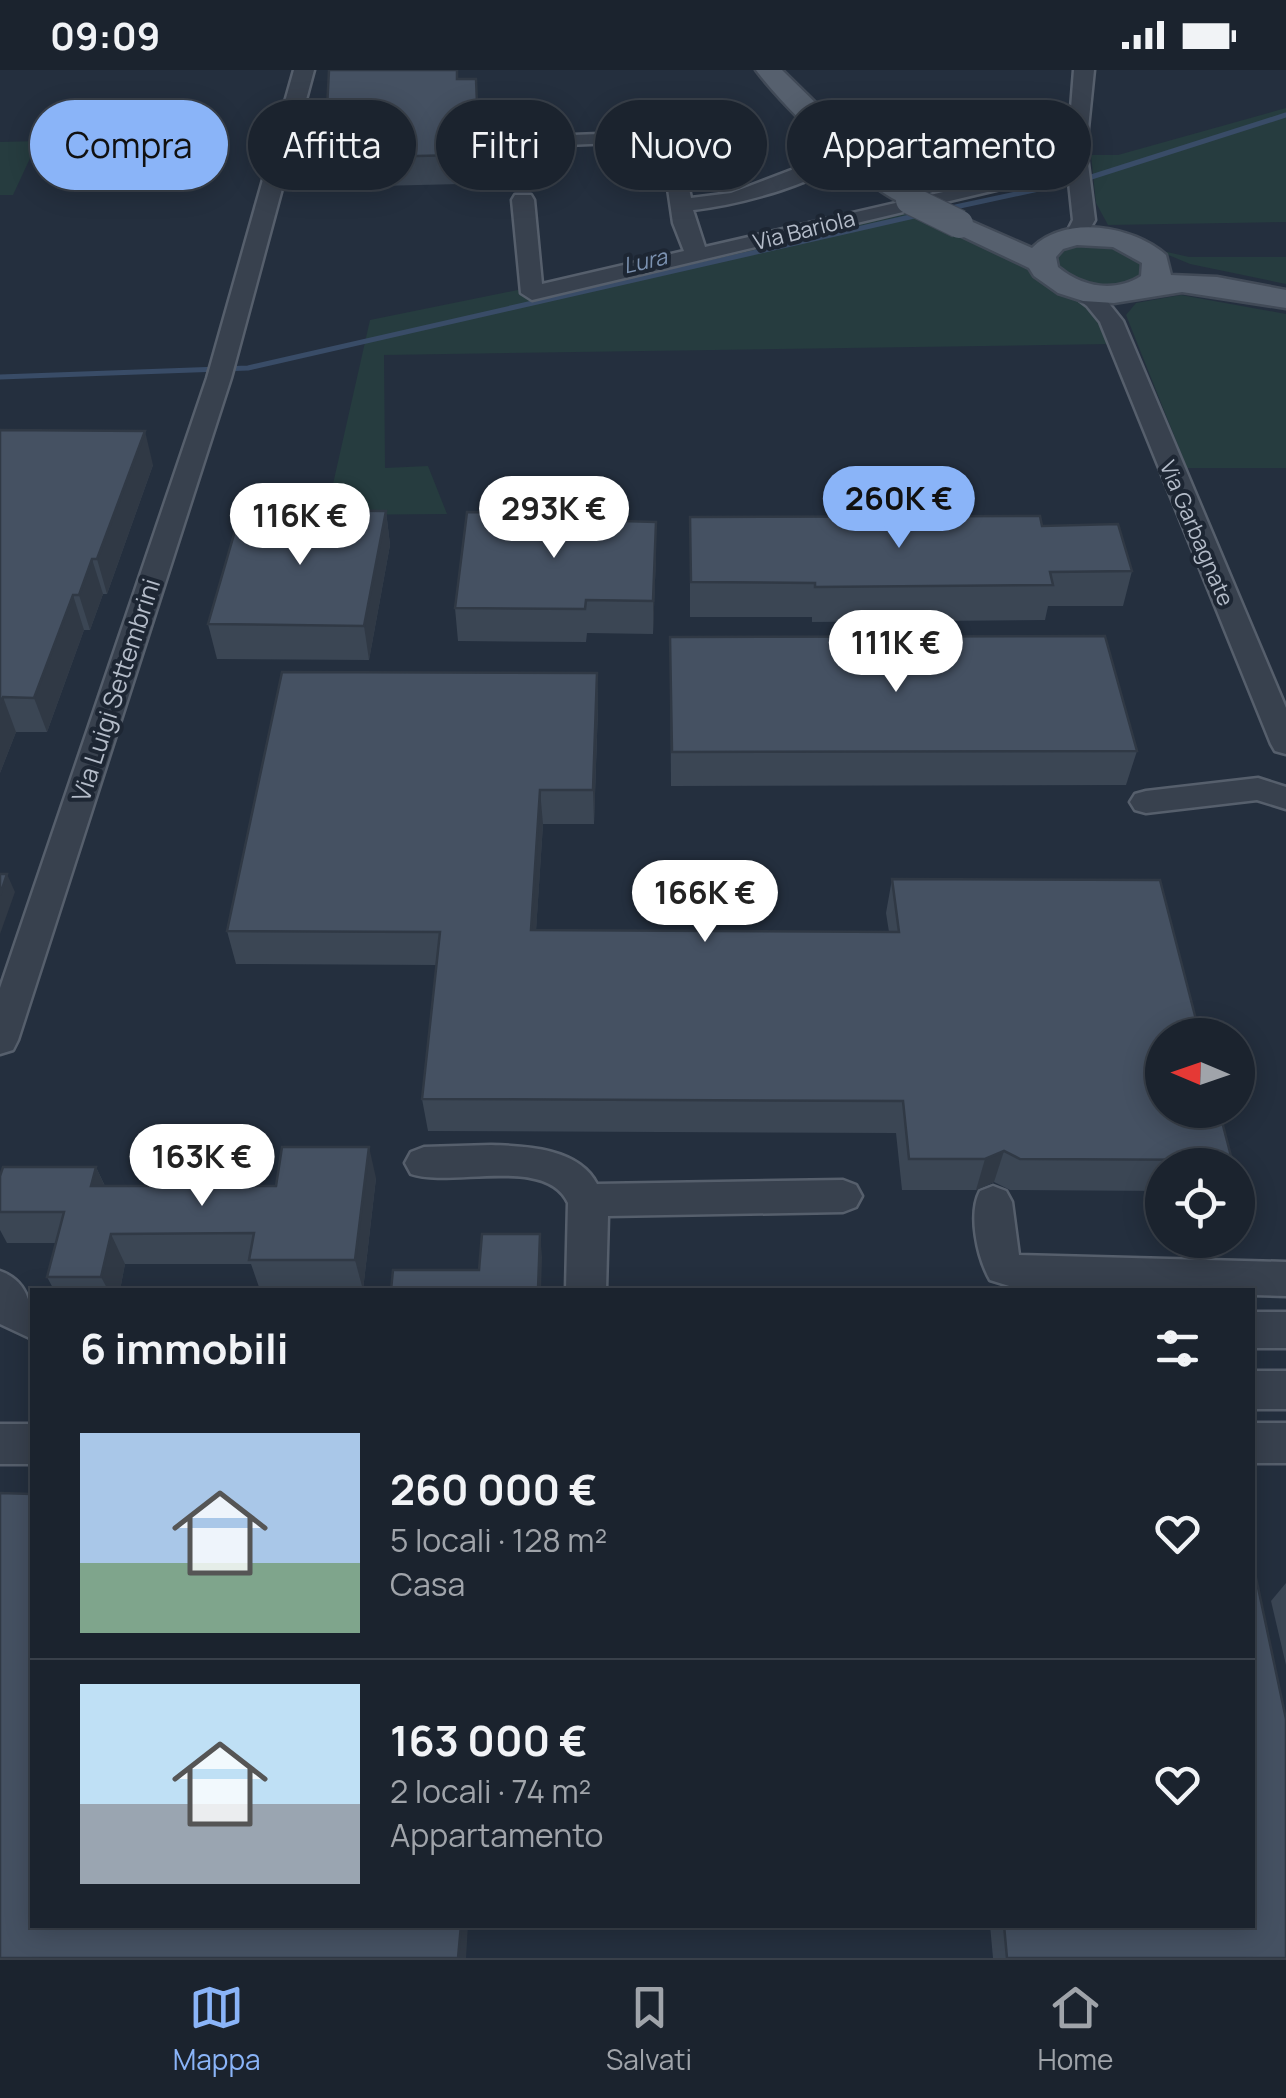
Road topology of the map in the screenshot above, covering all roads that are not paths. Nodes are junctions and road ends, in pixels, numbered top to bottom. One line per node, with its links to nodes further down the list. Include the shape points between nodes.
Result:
1 (304, 70): 25 (street, Via Luigi Settembrini, via 219,378)
2 (768, 70): 4 (main road)
3 (1084, 70): 5 (street)
4 (798, 100)
5 (1083, 100)
6 (575, 138): 13 (street, via 670,134)
7 (787, 179): 13 (street, via 735,199)
8 (897, 190): 14 (main road, bridge)
9 (970, 190): 17 (street, Via Bariola)
10 (1080, 190): 15 (street, via 1083,227)
11 (1082, 190): 16 (street, via 1099,226)
12 (523, 200): 17 (street, Via Bariola, via 532,293)
13 (684, 206): 17 (street)
14 (968, 228): 15 (main road, via 1019,241); 18 (main road)
15 (1064, 239): 16 (main road); 18 (main road, via 1046,248)
16 (1117, 239): 19 (main road, via 1134,244)
17 (698, 257)
18 (1040, 262): 19 (main road, via 1051,278 1077,290)
19 (1134, 290): 20 (main road, via 1177,282); 21 (street, Via Garbagnate)
20 (1286, 298)
21 (1286, 744)
22 (1286, 770): 23 (street)
23 (1272, 794): 24 (street)
24 (1146, 802)
25 (0, 1040)
26 (424, 1163): 28 (street, via 526,1161 565,1171)
27 (843, 1196): 28 (street)
28 (587, 1200): 32 (street)
29 (993, 1202): 30 (street, via 1000,1261 1019,1272)
30 (1286, 1279)
31 (0, 1288): 33 (street, via 15,1313)
32 (586, 1288)
33 (30, 1320)
34 (1255, 1330): 35 (street)
35 (1286, 1330)
36 (1255, 1390): 37 (street)
37 (1286, 1390)
38 (1255, 1442): 39 (street)
39 (1286, 1443)
40 (0, 1444): 41 (street)
41 (30, 1444)

